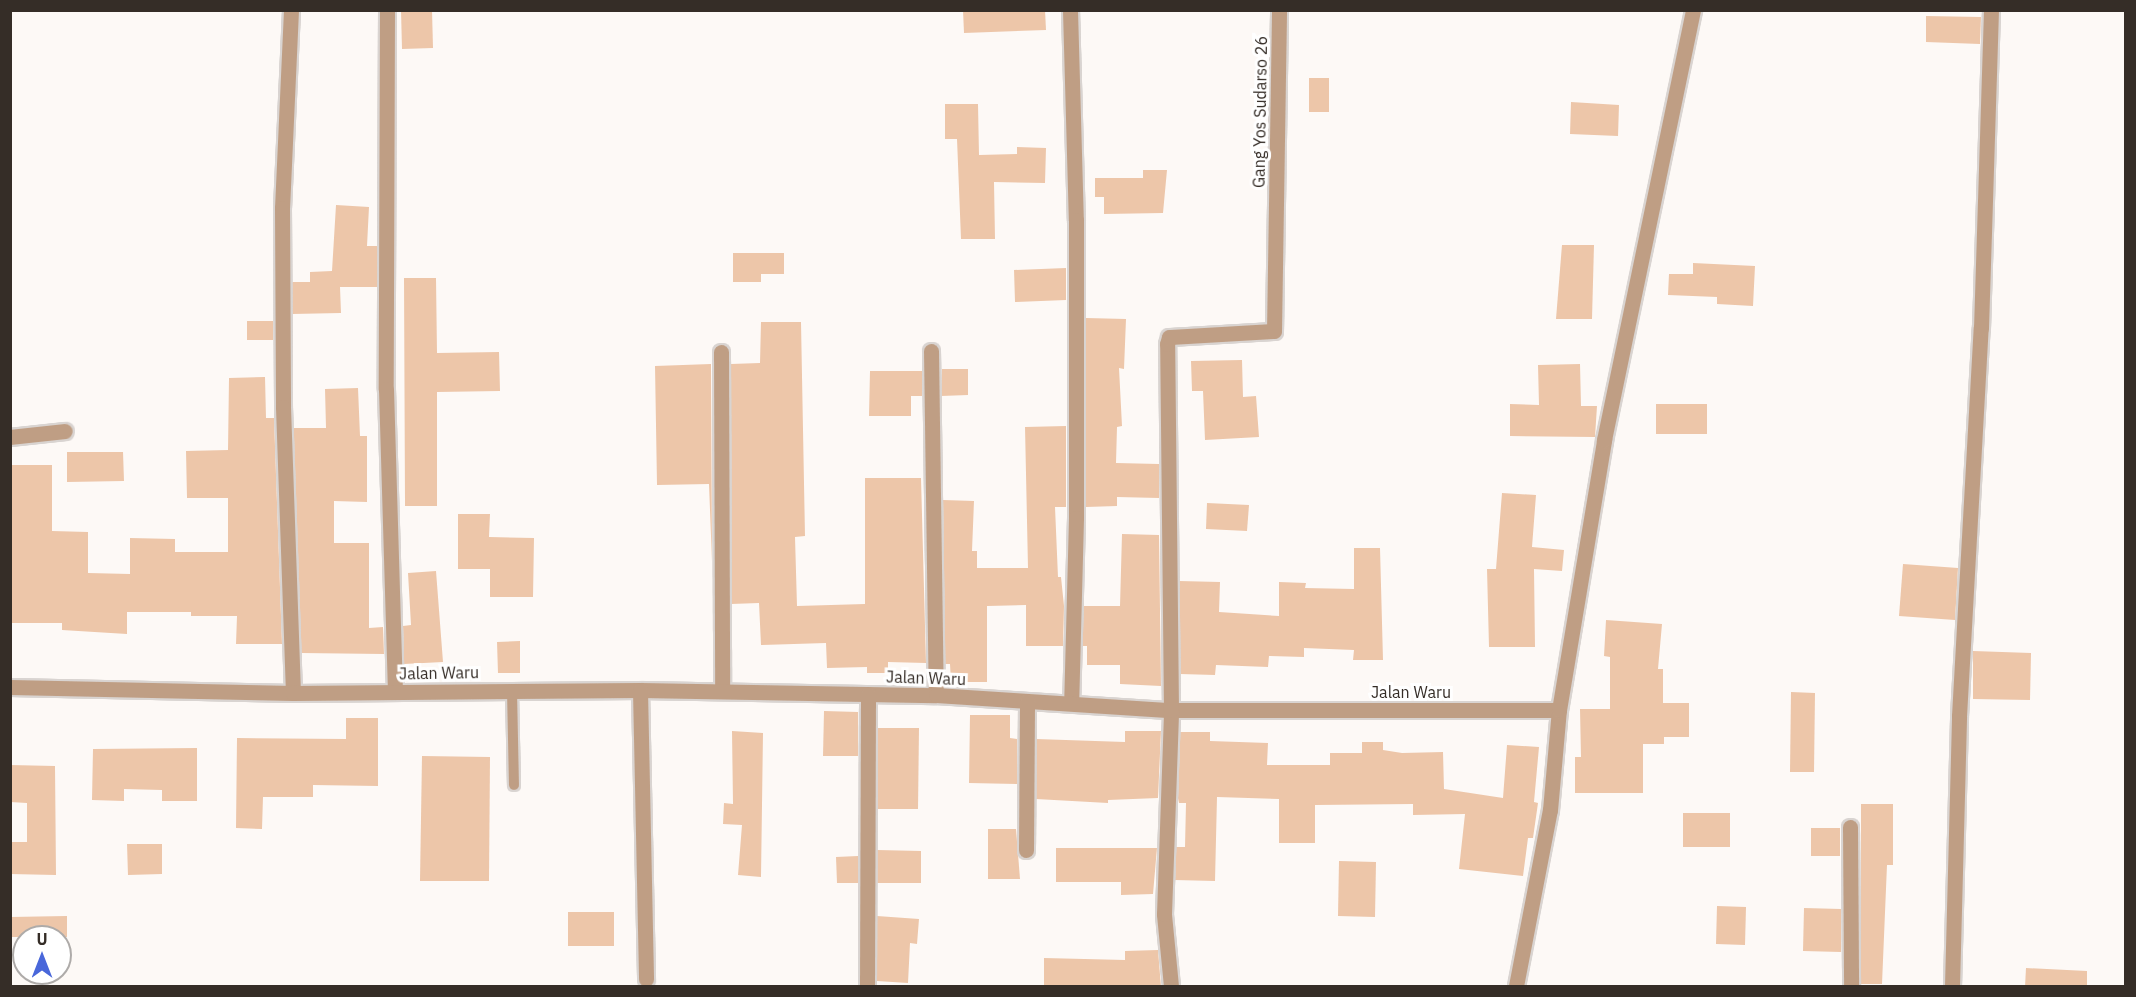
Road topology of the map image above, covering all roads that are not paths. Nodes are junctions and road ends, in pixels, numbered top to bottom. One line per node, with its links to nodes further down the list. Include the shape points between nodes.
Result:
1 (291, 10): 16 (street, via 282,207 283,407)
2 (387, 10): 15 (street, via 386,389)
3 (1070, 10): 20 (street, via 1076,220 1076,518)
4 (1279, 10): 21 (street, Gang Yos Sudarso 26, via 1274,331 1169,337 1167,344)
5 (1693, 10): 22 (street, via 1604,440)
6 (1991, 10): 31 (street, via 1981,328 1959,716)
7 (931, 351): 18 (street)
8 (721, 352): 14 (street)
9 (65, 431): 10 (street)
10 (10, 437)
11 (10, 687): 16 (street, Jalan Waru)
12 (640, 690): 13 (street, Jalan Waru); 14 (street, Jalan Waru); 26 (street)
13 (512, 691): 15 (street, Jalan Waru); 23 (lane)
14 (722, 691): 17 (street, Jalan Waru)
15 (395, 692): 16 (street, Jalan Waru)
16 (293, 693)
17 (868, 694): 18 (street, Jalan Waru); 27 (street)
18 (936, 695): 19 (street, Jalan Waru)
19 (1027, 700): 20 (street, Jalan Waru); 25 (street)
20 (1071, 703): 21 (street, Jalan Waru)
21 (1171, 710): 22 (street, Jalan Waru); 28 (street, via 1164,914)
22 (1559, 710): 29 (street, via 1550,810)
23 (514, 785)
24 (1850, 827): 30 (street)
25 (1026, 850)
26 (646, 979)
27 (867, 987)
28 (1171, 987)
29 (1516, 987)
30 (1851, 987)
31 (1952, 987)

